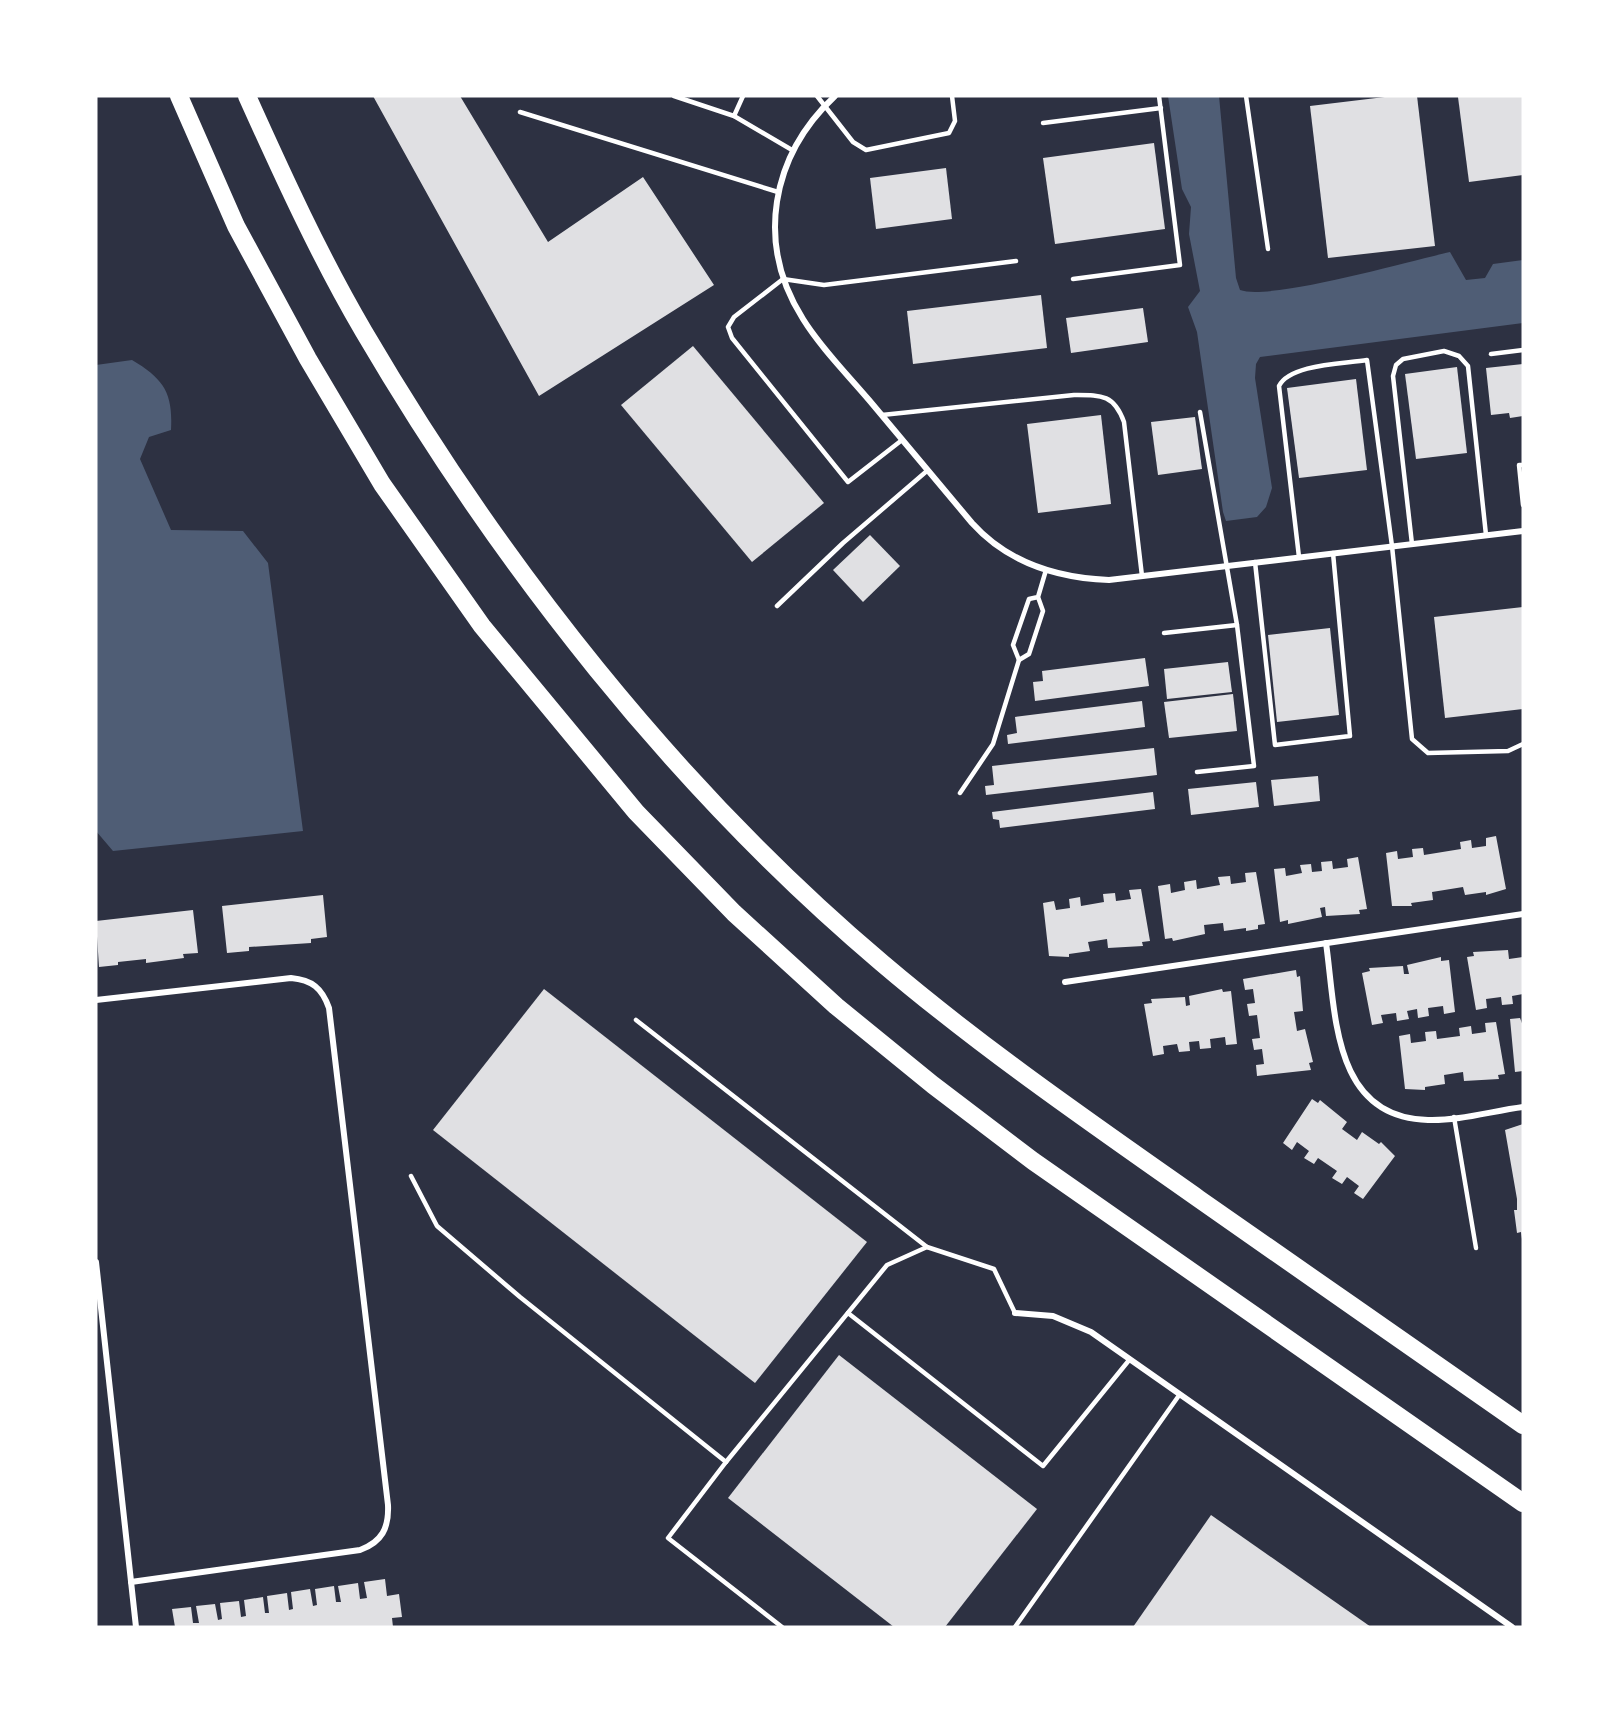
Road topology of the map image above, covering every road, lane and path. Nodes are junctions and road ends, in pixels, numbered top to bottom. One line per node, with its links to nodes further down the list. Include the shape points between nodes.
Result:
1 (179, 96): 64 (highway, via 236,226 382,484 482,626 645,820 743,921 836,1006 933,1085 1033,1161)
2 (247, 96): 62 (highway, via 295,202 362,330 438,452 534,591 612,687 745,833 880,961 968,1032 1066,1106)
3 (674, 96): 13 (lane)
4 (743, 96): 13 (lane)
5 (817, 96): 10 (lane)
6 (835, 96): 10 (street)
7 (952, 96): 10 (lane, via 955,121 949,132 866,150 853,142)
8 (1159, 96): 11 (lane)
9 (1246, 96): 17 (lane)
10 (824, 106): 15 (street)
11 (1161, 108): 14 (lane); 20 (lane, via 1180,265)
12 (520, 112): 16 (lane)
13 (734, 116): 15 (lane)
14 (1043, 123)
15 (792, 150): 16 (street)
16 (778, 192): 19 (street, via 775,228)
17 (1268, 249)
18 (1016, 261): 19 (lane, via 824,285)
19 (783, 279): 24 (street, via 806,325); 25 (lane, via 734,317 728,327 732,338 848,482)
20 (1073, 279)
21 (1523, 350): 22 (lane)
22 (1491, 354)
23 (1200, 412): 36 (lane)
24 (882, 415): 25 (street); 38 (lane, via 1074,395 1101,395 1119,406)
25 (902, 440): 27 (street)
26 (1523, 465): 28 (lane, via 1519,465)
27 (928, 470): 37 (street, via 984,536 1011,555); 40 (lane)
28 (1523, 505)
29 (1523, 531): 30 (street)
30 (1486, 535): 31 (street); 31 (lane, via 1468,366 1459,356 1444,351 1403,359 1396,365 1394,376)
31 (1412, 544): 32 (street)
32 (1392, 546): 33 (street); 34 (lane, via 1366,360 1297,370 1283,377 1279,386); 44 (lane, via 1412,739 1428,753 1508,751)
33 (1333, 553): 34 (street); 35 (lane, via 1350,736 1275,745)
34 (1299, 557): 35 (street)
35 (1255, 562): 36 (street)
36 (1226, 566): 38 (street); 41 (lane)
37 (1046, 570): 38 (street, via 1080,579); 39 (lane)
38 (1142, 576)
39 (1038, 597): 43 (lane, via 1043,611 1029,654); 43 (lane, via 1029,599 1013,645)
40 (777, 606)
41 (1237, 625): 42 (lane); 45 (lane, via 1254,766)
42 (1164, 633)
43 (1019, 660): 46 (lane, via 993,744)
44 (1523, 744)
45 (1197, 772)
46 (960, 793)
47 (1523, 914): 48 (street)
48 (1326, 943): 49 (street); 53 (street, via 1342,1050 1359,1087 1384,1110 1408,1118)
49 (1065, 982)
50 (96, 1000): 65 (street, via 291,978 316,985 324,995 329,1008 388,1505 384,1534 373,1546 360,1550)
51 (636, 1020): 55 (lane)
52 (1523, 1107): 53 (street)
53 (1454, 1117): 56 (lane)
54 (411, 1176): 63 (lane, via 437,1226)
55 (927, 1247): 58 (lane, via 887,1265); 59 (lane, via 994,1269)
56 (1476, 1248)
57 (96, 1262): 65 (street)
58 (848, 1313): 60 (lane, via 1043,1466); 63 (lane)
59 (1015, 1313): 60 (street, via 1043,1314 1077,1325)
60 (1130, 1359): 61 (street)
61 (1180, 1394): 68 (lane); 69 (street)
62 (1523, 1425)
63 (726, 1461): 67 (lane, via 668,1538)
64 (1523, 1503)
65 (131, 1582): 66 (street)
66 (136, 1627)
67 (782, 1627)
68 (1015, 1627)
69 (1512, 1627)

